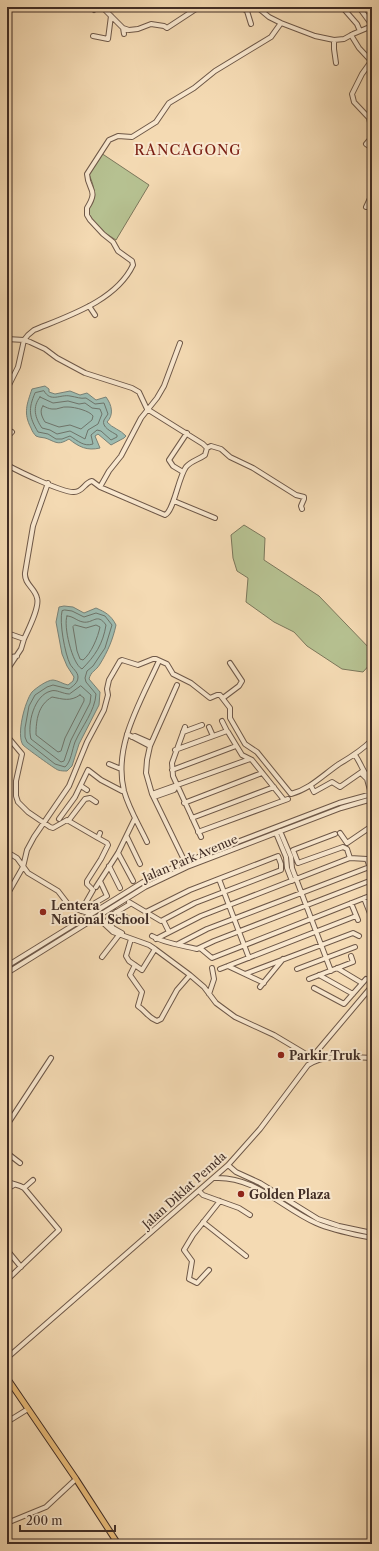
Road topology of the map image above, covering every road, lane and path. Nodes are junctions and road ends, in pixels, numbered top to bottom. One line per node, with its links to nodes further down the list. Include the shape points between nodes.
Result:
1 (102, 7): 9 (street)
2 (199, 7): 13 (street, via 167,28 151,24 138,29)
3 (240, 7): 8 (street)
4 (252, 7): 8 (street)
5 (257, 7): 10 (street)
6 (364, 7): 12 (street, via 362,10)
7 (343, 8): 14 (street)
8 (247, 11): 11 (street)
9 (111, 16): 13 (street); 16 (street, via 108,39)
10 (281, 23): 18 (street); 28 (street, via 271,37 215,71 170,103 156,122 132,137 112,138 102,148 87,174 93,193 87,215 133,265 117,286)
11 (251, 24)
12 (372, 25): 14 (street)
13 (123, 28): 15 (street)
14 (360, 31): 17 (street)
15 (124, 34)
16 (93, 36)
17 (351, 36): 18 (street); 19 (street)
18 (334, 40): 20 (street)
19 (372, 61): 22 (street, via 352,94 354,102)
20 (336, 63)
21 (372, 113): 22 (street)
22 (369, 118): 23 (street)
23 (372, 131)
24 (372, 137): 25 (street, via 366,144)
25 (372, 148)
26 (372, 194): 27 (street)
27 (366, 207)
28 (89, 306): 29 (street); 31 (street, via 34,330)
29 (95, 315)
30 (7, 340): 31 (street)
31 (24, 340): 33 (street, via 18,367); 34 (street, via 45,349 85,373 136,390)
32 (180, 343): 34 (street, via 164,386)
33 (7, 389)
34 (147, 409): 36 (street); 42 (street, via 121,456)
35 (12, 432): 37 (street)
36 (187, 433): 38 (street); 40 (street, via 169,460)
37 (7, 437)
38 (207, 448): 40 (street, via 204,455 189,464); 44 (street, via 217,447 296,495 304,497)
39 (7, 465): 41 (street)
40 (183, 472): 43 (street)
41 (48, 483): 42 (street, via 74,492 83,489 90,481); 47 (street, via 33,526 24,577 38,600)
42 (100, 486): 43 (street, via 163,515 169,512)
43 (174, 501): 45 (street)
44 (302, 509)
45 (215, 518)
46 (7, 634): 47 (street)
47 (24, 639): 48 (street)
48 (18, 656): 49 (street); 52 (street)
49 (7, 658)
50 (158, 663): 59 (street)
51 (230, 663): 54 (street, via 242,681)
52 (7, 670)
53 (177, 685): 63 (street)
54 (223, 698): 75 (street, via 230,708 230,718 244,744 257,752 290,793 294,794); 91 (street, via 218,695 210,698 191,683 173,674 167,664 156,659 138,665 120,661 109,680 104,710 86,742 69,786)
55 (222, 721): 58 (street)
56 (202, 725): 65 (street, via 184,730)
57 (209, 726): 61 (street)
58 (226, 731): 61 (street); 64 (street)
59 (127, 734): 63 (street); 69 (street)
60 (7, 736): 91 (street, via 22,754 16,781 18,802)
61 (213, 736): 65 (street)
62 (372, 740): 66 (street)
63 (150, 744): 81 (street, via 146,773)
64 (236, 746): 67 (street, via 242,755); 70 (street)
65 (175, 750): 70 (street)
66 (355, 755): 71 (street); 75 (street)
67 (250, 759): 72 (street); 76 (street)
68 (109, 764): 69 (street)
69 (121, 769): 79 (street)
70 (172, 770): 76 (street)
71 (362, 772): 73 (street, via 367,776); 75 (street, via 340,787 332,782 314,792); 80 (street)
72 (262, 773): 77 (street); 84 (street)
73 (372, 775)
74 (81, 786): 78 (street); 79 (street, via 88,770); 88 (street)
75 (311, 786)
76 (176, 787): 81 (street); 84 (street)
77 (274, 787): 86 (street); 93 (street, via 286,799)
78 (87, 790)
79 (124, 791): 85 (street)
80 (371, 794): 87 (street, Jalan Park Avenue)
81 (153, 796): 105 (street)
82 (372, 799): 90 (street, Jalan Park Avenue)
83 (96, 802): 89 (street, via 90,798 85,800)
84 (184, 803): 86 (street)
85 (135, 818): 98 (street); 101 (street)
86 (192, 818): 93 (street)
87 (301, 818): 90 (street); 105 (street, Jalan Park Avenue)
88 (59, 819)
89 (69, 820): 91 (street, via 53,828); 100 (street)
90 (302, 823): 94 (street, Jalan Park Avenue)
91 (43, 824): 109 (street, via 27,850)
92 (372, 827): 96 (street, via 347,843)
93 (198, 832): 99 (street)
94 (278, 832): 110 (street, Jalan Park Avenue); 113 (street, via 291,857)
95 (100, 833): 100 (street)
96 (340, 833)
97 (335, 834): 104 (street, via 293,850 298,863 343,847 347,849)
98 (127, 837): 103 (street); 106 (street)
99 (201, 837)
100 (98, 838): 131 (street, via 108,846 87,881 93,890)
101 (147, 842)
102 (7, 852): 109 (street, via 17,858)
103 (118, 853): 107 (street); 116 (street)
104 (350, 858): 108 (street, via 366,859); 113 (street)
105 (185, 862): 110 (street); 117 (street, Jalan Park Avenue)
106 (140, 864)
107 (109, 866): 115 (street); 119 (street)
108 (371, 866): 111 (street); 121 (street)
109 (22, 867): 122 (street); 131 (street, via 58,891 68,904)
110 (187, 867): 117 (street, Jalan Park Avenue)
111 (372, 874)
112 (219, 879): 120 (street); 120 (street, via 278,856 281,870); 133 (street)
113 (294, 880): 121 (street); 129 (street)
114 (372, 880): 130 (street)
115 (100, 881): 118 (street); 126 (street, via 107,896)
116 (133, 881)
117 (144, 884): 125 (street, Jalan Park Avenue); 159 (street, Jalan Park Avenue)
118 (96, 887)
119 (120, 888)
120 (224, 892): 129 (street); 140 (street, via 195,903)
121 (302, 892): 130 (street); 137 (street)
122 (7, 895)
123 (372, 896): 124 (street)
124 (364, 898): 127 (street); 135 (street)
125 (126, 899): 128 (street); 166 (street, Jalan Park Avenue)
126 (95, 903)
127 (351, 903): 138 (street); 143 (street, via 357,918)
128 (130, 904): 132 (street); 133 (street)
129 (229, 905): 137 (street); 142 (street)
130 (306, 905): 138 (street); 141 (street)
131 (81, 911): 134 (street)
132 (116, 912): 139 (street); 144 (street, via 107,921)
133 (146, 912): 140 (street)
134 (88, 913)
135 (371, 916)
136 (98, 918): 144 (street, via 113,932)
137 (234, 918): 141 (street); 147 (street)
138 (312, 918): 143 (street); 148 (street)
139 (131, 920)
140 (163, 920): 142 (street)
141 (239, 931): 148 (street); 151 (street)
142 (169, 932): 147 (street, via 154,937 162,942)
143 (316, 932): 149 (street); 155 (street)
144 (121, 934): 146 (street); 154 (street)
145 (359, 936): 149 (street, via 353,933)
146 (131, 939): 152 (street); 158 (street, via 126,956)
147 (177, 944): 151 (street)
148 (244, 944): 151 (street, via 212,958); 155 (street)
149 (321, 945): 156 (street); 157 (street)
150 (355, 947): 156 (street)
151 (200, 948)
152 (155, 949): 158 (street, via 144,969); 168 (street)
153 (351, 956): 162 (street, via 353,962)
154 (102, 957)
155 (249, 958): 160 (street)
156 (326, 958): 164 (street); 165 (street)
157 (283, 959): 167 (street); 171 (street)
158 (135, 965): 168 (street, via 130,975 142,992 138,1006 158,1022 177,990)
159 (7, 966)
160 (228, 966): 163 (street); 167 (street)
161 (212, 968): 175 (street, via 214,978)
162 (337, 968): 165 (street); 176 (street, via 364,981)
163 (220, 969)
164 (297, 969)
165 (331, 971): 169 (street)
166 (7, 972)
167 (244, 974): 171 (street)
168 (190, 975): 175 (street)
169 (319, 975): 170 (street); 176 (street)
170 (309, 979)
171 (264, 983): 173 (street)
172 (372, 986): 178 (street, Jalan Diklat Pemda)
173 (260, 987)
174 (314, 988): 176 (street, via 344,1004)
175 (209, 994): 178 (street, via 234,1017 274,1035)
176 (353, 994)
177 (51, 1058): 180 (street)
178 (315, 1058): 179 (street); 183 (street, Jalan Diklat Pemda, via 260,1129)
179 (372, 1058)
180 (7, 1125)
181 (7, 1153): 182 (street)
182 (20, 1163)
183 (228, 1165): 184 (street, Jalan Diklat Pemda); 194 (street, via 318,1219)
184 (215, 1178): 190 (street, Jalan Diklat Pemda); 195 (street, via 234,1179 257,1188 304,1217 338,1231)
185 (33, 1180): 188 (street)
186 (7, 1182): 187 (street)
187 (14, 1185): 188 (street, via 18,1184); 189 (street)
188 (24, 1188): 198 (street, via 59,1230)
189 (7, 1189)
190 (199, 1191): 191 (street); 201 (street, Jalan Diklat Pemda)
191 (220, 1201): 192 (street); 193 (street)
192 (250, 1215)
193 (203, 1222): 197 (street); 199 (street, via 184,1250 192,1261 189,1279 198,1282)
194 (372, 1233)
195 (372, 1238)
196 (7, 1250): 198 (street)
197 (246, 1256)
198 (21, 1267): 200 (street)
199 (209, 1270)
200 (7, 1280)
201 (7, 1358)
202 (7, 1378): 203 (main road)
203 (28, 1409): 204 (street); 205 (main road)
204 (7, 1422)
205 (76, 1479): 206 (street, via 46,1507); 207 (main road)
206 (7, 1523)
207 (118, 1544)

